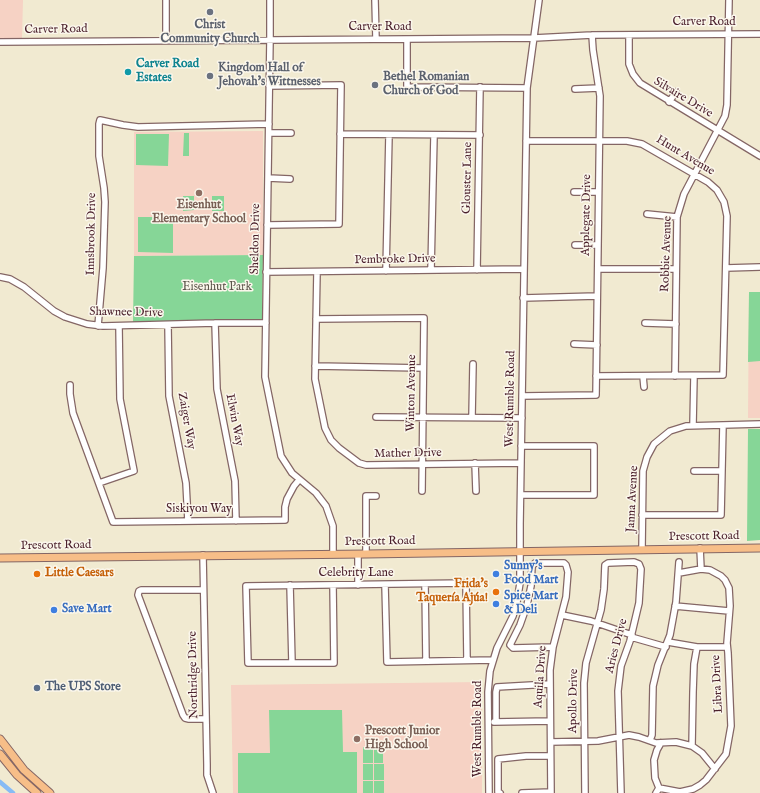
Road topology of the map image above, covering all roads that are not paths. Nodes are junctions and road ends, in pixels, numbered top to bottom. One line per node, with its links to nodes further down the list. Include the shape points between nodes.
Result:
1 (166, 0): 14 (street)
2 (270, 0): 11 (street, Sheldon Drive)
3 (375, 0): 12 (street)
4 (539, 0): 10 (street, West Rumble Road)
5 (729, 0): 7 (street, Robbie Avenue)
6 (629, 34): 7 (street, Carver Road); 9 (street, Carver Road); 22 (street, Silvaire Drive, via 629,64 633,74 645,88)
7 (729, 34): 8 (street, Carver Road); 24 (street, Robbie Avenue, via 727,110)
8 (760, 34)
9 (592, 35): 10 (street, Carver Road); 19 (street, Applegate Drive)
10 (534, 38): 13 (street, Carver Road); 18 (street, West Rumble Road)
11 (270, 39): 12 (street, Carver Road); 14 (street, Carver Road); 16 (street, Sheldon Drive)
12 (376, 39): 13 (street, Carver Road)
13 (407, 39): 17 (street, via 407,87)
14 (166, 41): 15 (street, Carver Road)
15 (0, 42)
16 (269, 86): 23 (street, Sheldon Drive); 27 (street, via 341,85)
17 (480, 87): 18 (street); 29 (street, Glouster Lane)
18 (527, 88): 31 (street, West Rumble Road)
19 (599, 88): 20 (street); 32 (street, Applegate Drive)
20 (576, 89)
21 (676, 92): 22 (street)
22 (669, 102): 24 (street, Silvaire Drive)
23 (269, 124): 25 (street, Sheldon Drive); 63 (street, Innsbrook Drive, via 138,127 100,120 99,156 105,202 104,268)
24 (718, 131): 33 (street, Silvaire Drive); 34 (street, Robbie Avenue)
25 (269, 133): 26 (street); 35 (street, Sheldon Drive)
26 (290, 133)
27 (340, 134): 28 (street); 41 (street, via 339,224)
28 (389, 135): 30 (street); 51 (street)
29 (480, 135): 30 (street); 50 (street, Glouster Lane)
30 (434, 136): 49 (street)
31 (526, 141): 32 (street, Hunt Avenue); 46 (street, West Rumble Road)
32 (599, 141): 34 (street, Hunt Avenue, via 642,144); 38 (street, Applegate Drive)
33 (760, 156)
34 (695, 174): 40 (street, Robbie Avenue, via 684,194); 44 (street, Hunt Avenue, via 713,185 724,202)
35 (268, 178): 36 (street); 41 (street, Sheldon Drive)
36 (290, 179)
37 (574, 192): 38 (street)
38 (598, 192): 43 (street, Applegate Drive)
39 (647, 214): 40 (street)
40 (678, 217): 48 (street, Robbie Avenue)
41 (267, 225): 52 (street, Sheldon Drive)
42 (575, 245): 43 (street)
43 (598, 245): 47 (street, Applegate Drive)
44 (726, 268): 45 (street); 73 (street, Hunt Avenue, via 723,375)
45 (760, 268)
46 (524, 269): 50 (street, Pembroke Drive); 56 (street, West Rumble Road)
47 (598, 269): 48 (street); 55 (street, Applegate Drive)
48 (676, 269): 61 (street, Robbie Avenue)
49 (431, 270): 50 (street, Pembroke Drive); 51 (street, Pembroke Drive)
50 (477, 270)
51 (386, 271): 53 (street, Pembroke Drive)
52 (266, 272): 53 (street, Pembroke Drive); 59 (street, Sheldon Drive)
53 (317, 272): 57 (street, Mather Drive)
54 (0, 277): 63 (street, Shawnee Drive, via 24,286 46,306 63,316)
55 (597, 296): 56 (street); 66 (street, Applegate Drive)
56 (523, 298): 76 (street, West Rumble Road)
57 (316, 320): 68 (street, Mather Drive); 69 (street, Winton Avenue, via 424,318)
58 (216, 323): 59 (street, Shawnee Drive); 62 (street, Shawnee Drive); 98 (street, Elwin Way, via 217,389 235,481)
59 (266, 323): 90 (street, Sheldon Drive, via 265,377 279,447 286,465)
60 (645, 323): 61 (street)
61 (676, 324): 72 (street, Robbie Avenue)
62 (168, 325): 64 (street, Shawnee Drive); 97 (street, Zaiger Way, via 169,396 186,483)
63 (98, 326): 64 (street, Shawnee Drive)
64 (119, 326): 91 (street, via 120,399 134,470)
65 (574, 344): 66 (street)
66 (597, 345): 70 (street, Applegate Drive)
67 (473, 364): 79 (street)
68 (316, 366): 69 (street); 87 (street, Mather Drive, via 315,379 325,428 339,448 366,466)
69 (423, 368): 78 (street, Winton Avenue)
70 (596, 376): 71 (street); 76 (street, Applegate Drive, via 596,395)
71 (643, 376): 72 (street); 75 (street)
72 (675, 376): 73 (street)
73 (694, 376): 82 (street)
74 (70, 385): 91 (street, via 74,413)
75 (644, 388)
76 (522, 396): 80 (street, West Rumble Road)
77 (376, 417): 78 (street)
78 (422, 417): 79 (street); 87 (street, Winton Avenue)
79 (472, 417): 80 (street)
80 (522, 418): 84 (street, West Rumble Road)
81 (760, 424): 83 (street, Janna Avenue)
82 (693, 425): 83 (street, Janna Avenue); 96 (street, Janna Avenue, via 664,434 650,451 643,471)
83 (723, 425): 89 (street)
84 (521, 446): 85 (street, West Rumble Road); 94 (street, via 594,446 594,495)
85 (521, 462): 86 (street, Mather Drive); 94 (street, West Rumble Road)
86 (475, 463): 87 (street, Mather Drive); 93 (street)
87 (422, 464): 92 (street, Winton Avenue)
88 (694, 471): 89 (street)
89 (722, 471): 96 (street, via 721,515)
90 (299, 480): 98 (street, Siskiyou Way, via 287,499 285,520); 103 (street, Sheldon Drive, via 316,493 329,512 333,526)
91 (99, 483): 97 (street, Siskiyou Way, via 113,522)
92 (422, 491)
93 (476, 491)
94 (521, 495): 102 (street, West Rumble Road)
95 (376, 496): 104 (street, via 366,496)
96 (642, 515): 101 (street, Janna Avenue)
97 (188, 521): 98 (street, Siskiyou Way)
98 (236, 521)
99 (700, 548): 100 (main road, Prescott Road); 101 (main road, Prescott Road); 109 (street)
100 (760, 548)
101 (642, 550): 102 (main road, Prescott Road)
102 (520, 551): 104 (main road, Prescott Road); 127 (street, West Rumble Road, via 518,602)
103 (334, 554): 104 (main road, Prescott Road); 105 (main road, Prescott Road)
104 (362, 554): 114 (street)
105 (203, 555): 106 (main road, Prescott Road); 116 (street, Northridge Drive)
106 (0, 558)
107 (679, 562): 110 (street)
108 (606, 564): 120 (street, Apollo Drive); 121 (street, Aries Drive, via 634,562 641,566 639,603)
109 (701, 570): 110 (street, Libra Drive); 118 (street, Libra Drive, via 710,570 725,580 730,596)
110 (679, 573): 117 (street)
111 (425, 584): 115 (street, Celebrity Lane); 126 (street, Celebrity Lane, via 466,583); 128 (street)
112 (290, 585): 113 (street, Celebrity Lane); 129 (street); 129 (street, Celebrity Lane, via 246,586 248,663)
113 (333, 585): 114 (street, Celebrity Lane); 129 (street, via 334,663)
114 (358, 585): 115 (street, Celebrity Lane)
115 (385, 585): 128 (street, via 387,662)
116 (204, 590): 131 (street, Northridge Drive); 131 (street, via 144,590 139,591 139,598 183,715 185,718)
117 (675, 606): 118 (street); 122 (street)
118 (729, 611): 125 (street, Libra Drive)
119 (562, 615): 120 (street); 123 (street, Aquila Drive); 123 (street, Aquila Drive, via 568,584 566,565 533,564 530,595 510,645 513,648)
120 (598, 624): 121 (street); 137 (street, Apollo Drive, via 585,670)
121 (631, 636): 122 (street); 134 (street, Aries Drive, via 619,676)
122 (667, 644): 124 (street); 136 (street, via 655,677)
123 (553, 647): 130 (street, Aquila Drive)
124 (697, 647): 125 (street); 140 (street, via 694,664)
125 (727, 647): 143 (street, Libra Drive, via 731,726 726,754)
126 (467, 660): 127 (street); 128 (street)
127 (493, 660): 133 (street, West Rumble Road, via 488,692)
128 (426, 661)
129 (292, 663)
130 (550, 684): 132 (street, Aquila Drive); 133 (street, via 497,686)
131 (206, 719): 149 (street, Northridge Drive, via 207,775)
132 (550, 721): 133 (street); 138 (street, Aquila Drive)
133 (493, 722): 150 (street, West Rumble Road)
134 (618, 737): 136 (street, via 629,735); 137 (street); 155 (street, Aries Drive)
135 (0, 739): 148 (main road, via 24,770)
136 (650, 740): 139 (street)
137 (584, 741): 138 (street); 154 (street, Apollo Drive)
138 (551, 742): 142 (street, Aquila Drive)
139 (661, 743): 140 (street, via 676,742); 145 (street, via 654,760)
140 (692, 746): 143 (street, via 702,753)
141 (0, 754): 144 (main road)
142 (550, 756): 151 (street, via 498,759); 153 (street, Aquila Drive)
143 (715, 769): 145 (street, Libra Drive, via 706,780 693,788 680,792)
144 (25, 782): 146 (main road); 147 (main road)
145 (657, 791)
146 (37, 793)
147 (42, 793)
148 (50, 793)
149 (213, 793)
150 (489, 793)
151 (499, 793)
152 (522, 793): 153 (street)
153 (551, 793)
154 (585, 793)
155 (621, 793)

